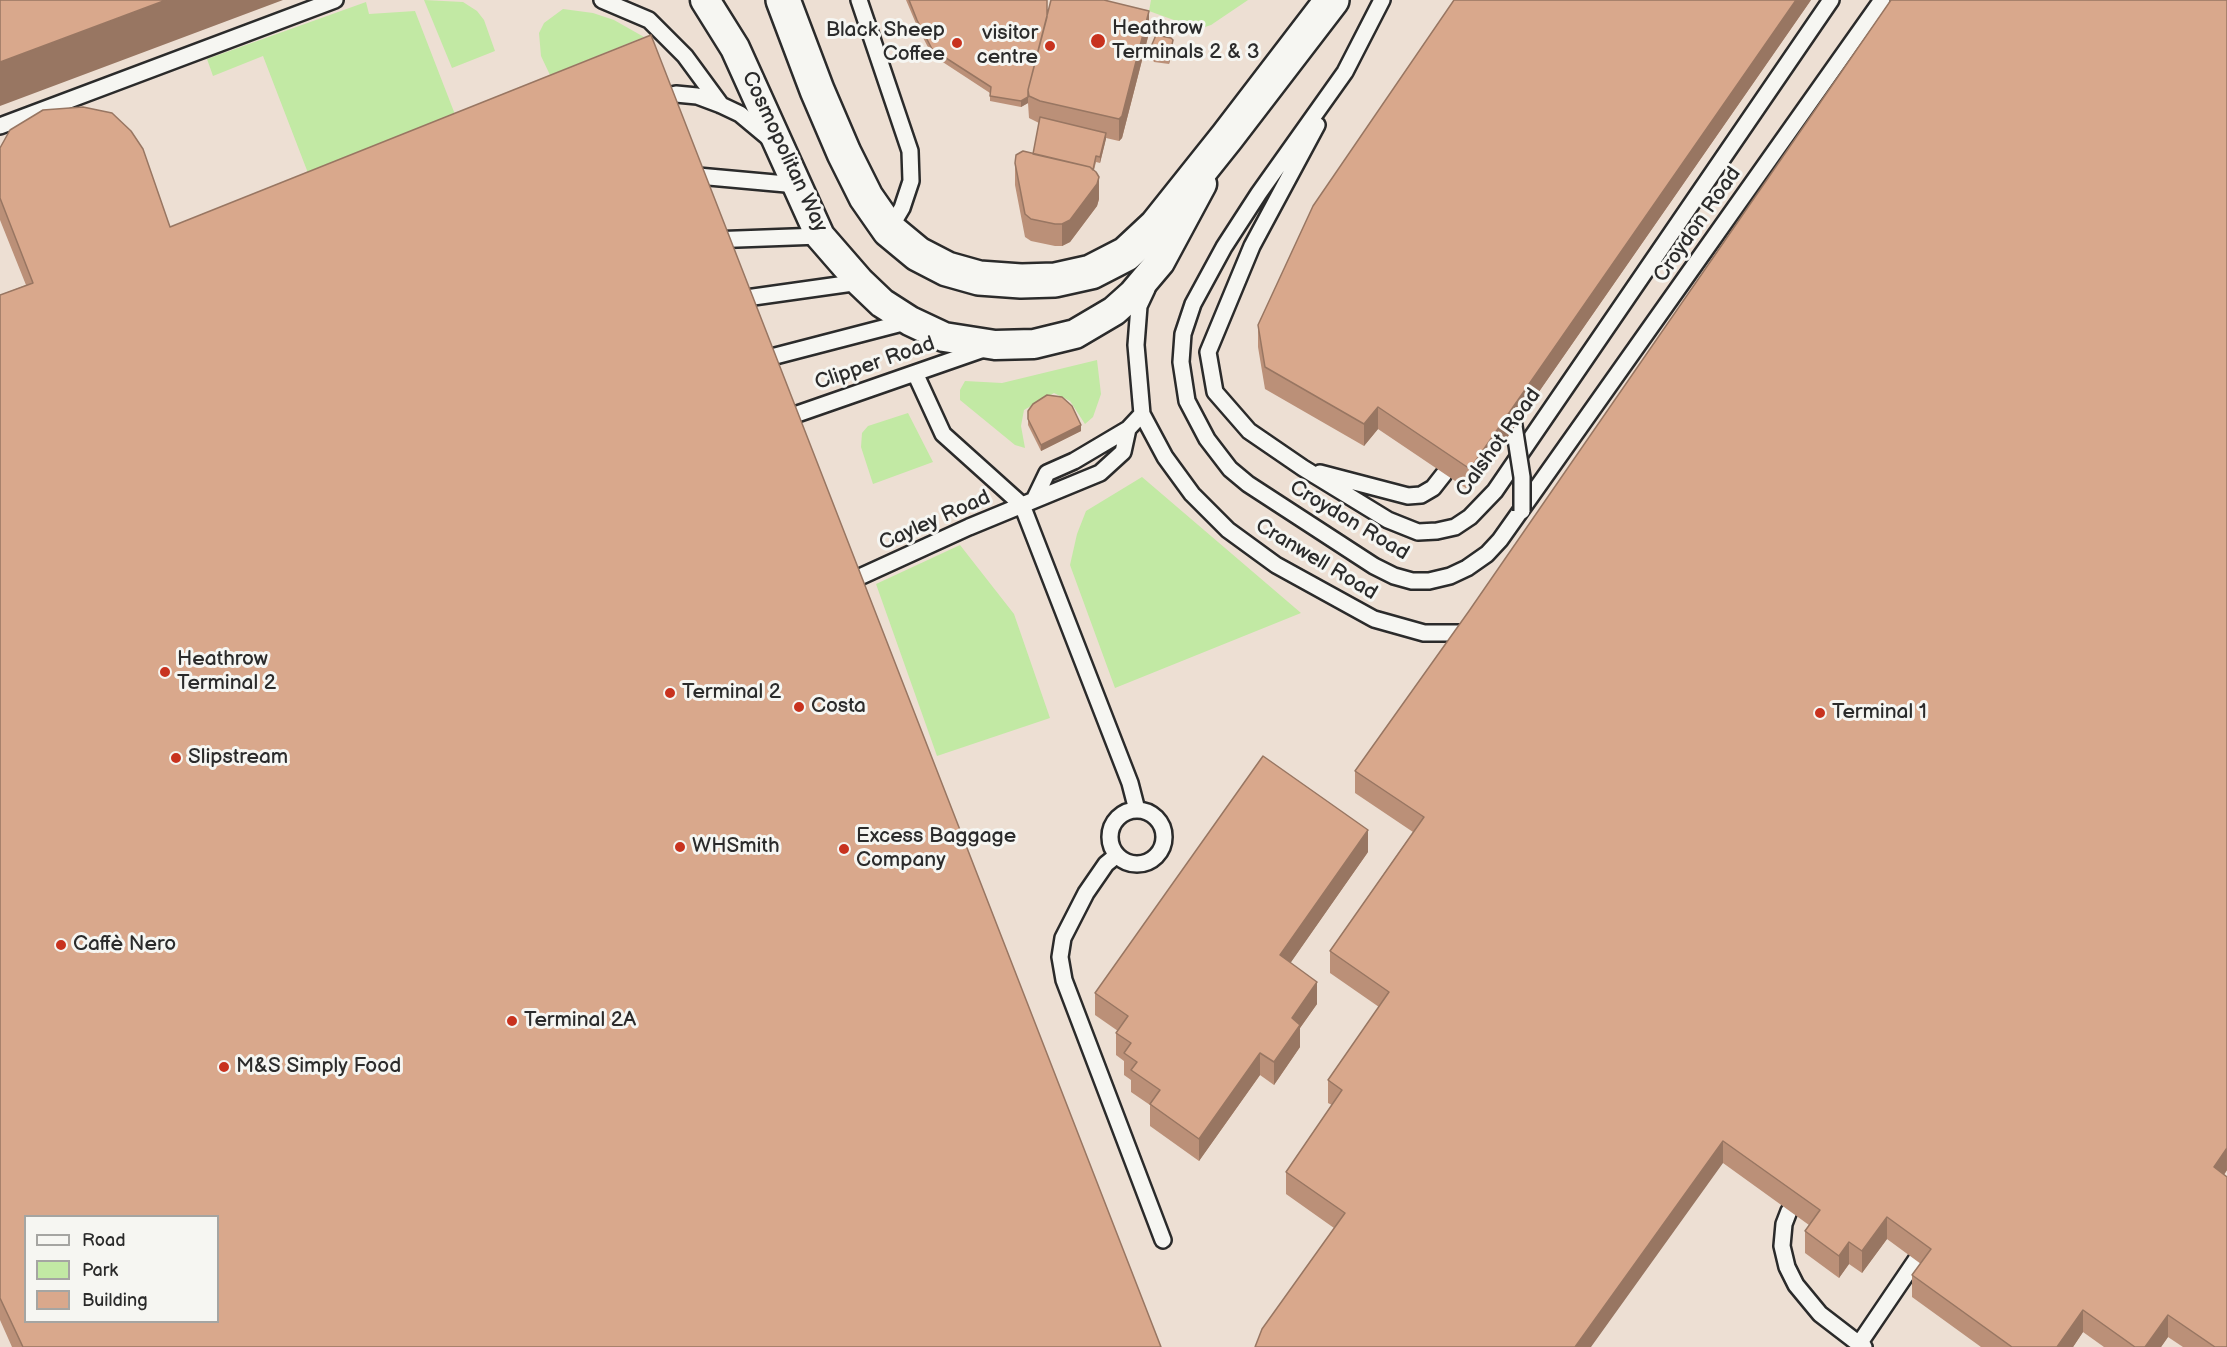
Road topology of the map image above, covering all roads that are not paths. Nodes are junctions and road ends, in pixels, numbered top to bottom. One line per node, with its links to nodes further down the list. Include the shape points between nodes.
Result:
1 (335, 0): 13 (lane)
2 (602, 0): 12 (lane, via 649,20 685,56)
3 (705, 0): 15 (street, Cosmopolitan Way, via 735,48)
4 (783, 0): 18 (street, via 844,153 866,197)
5 (859, 0): 18 (lane, via 910,152 911,181)
6 (1332, 0): 14 (street)
7 (1382, 0): 10 (lane, Croydon Road)
8 (1831, 0): 32 (lane, Calshot Road, via 1495,491 1470,517 1455,527 1418,532 1388,520)
9 (1882, 0): 35 (lane, Croydon Road)
10 (1345, 72): 32 (lane, Calshot Road, via 1252,246 1208,352 1215,392 1249,431); 35 (lane, Croydon Road, via 1258,193 1193,304 1183,334 1181,362 1187,401 1207,439 1230,469 1394,576 1412,581 1450,576 1493,547)
11 (645, 101): 12 (lane, via 676,94 697,96)
12 (721, 105): 15 (lane, via 740,114)
13 (0, 126)
14 (1227, 137): 18 (street, via 1156,226 1126,254 1091,272 1055,280 979,278 947,269 918,254); 21 (street, Cosmopolitan Way)
15 (781, 149): 17 (street, Cosmopolitan Way)
16 (670, 174): 17 (lane)
17 (797, 185): 19 (street, Cosmopolitan Way)
18 (889, 230)
19 (820, 236): 20 (lane); 22 (street, Cosmopolitan Way)
20 (696, 241)
21 (1160, 262): 25 (street, Cosmopolitan Way, via 1114,311 1075,333 1035,344); 29 (lane, Cranwell Road, via 1140,306 1136,345)
22 (860, 282): 23 (lane); 24 (street, Cosmopolitan Way, via 882,303)
23 (720, 302)
24 (910, 321): 25 (street, Cosmopolitan Way, via 944,337); 26 (lane, Clipper Road)
25 (995, 345): 27 (lane, Clipper Road)
26 (745, 364)
27 (915, 373): 30 (lane, Clipper Road); 34 (lane, via 943,434)
28 (1501, 393): 35 (lane, bridge, via 1513,417 1523,483)
29 (1142, 414): 31 (lane, Cayley Road); 37 (lane, Cranwell Road, via 1165,457 1192,495 1228,530 1276,565 1374,619 1424,633)
30 (769, 424)
31 (1128, 429): 34 (lane, Cayley Road, via 1047,473); 34 (lane, Cayley Road, via 1123,452 1100,473)
32 (1302, 468): 33 (lane, via 1408,496 1421,495 1433,488)
33 (1444, 474)
34 (1028, 503): 36 (lane, Cayley Road); 38 (lane)
35 (1522, 511)
36 (853, 580)
37 (1469, 633)
38 (1137, 810): 39 (lane, via 1121,815 1110,830); 39 (lane, via 1159,822 1161,847 1142,863)
39 (1117, 855): 41 (lane, via 1086,893 1063,938 1060,957 1064,980)
40 (1789, 1211): 43 (lane, via 1782,1246 1796,1285 1820,1314)
41 (1162, 1240)
42 (1916, 1260): 43 (lane)
43 (1862, 1345)

